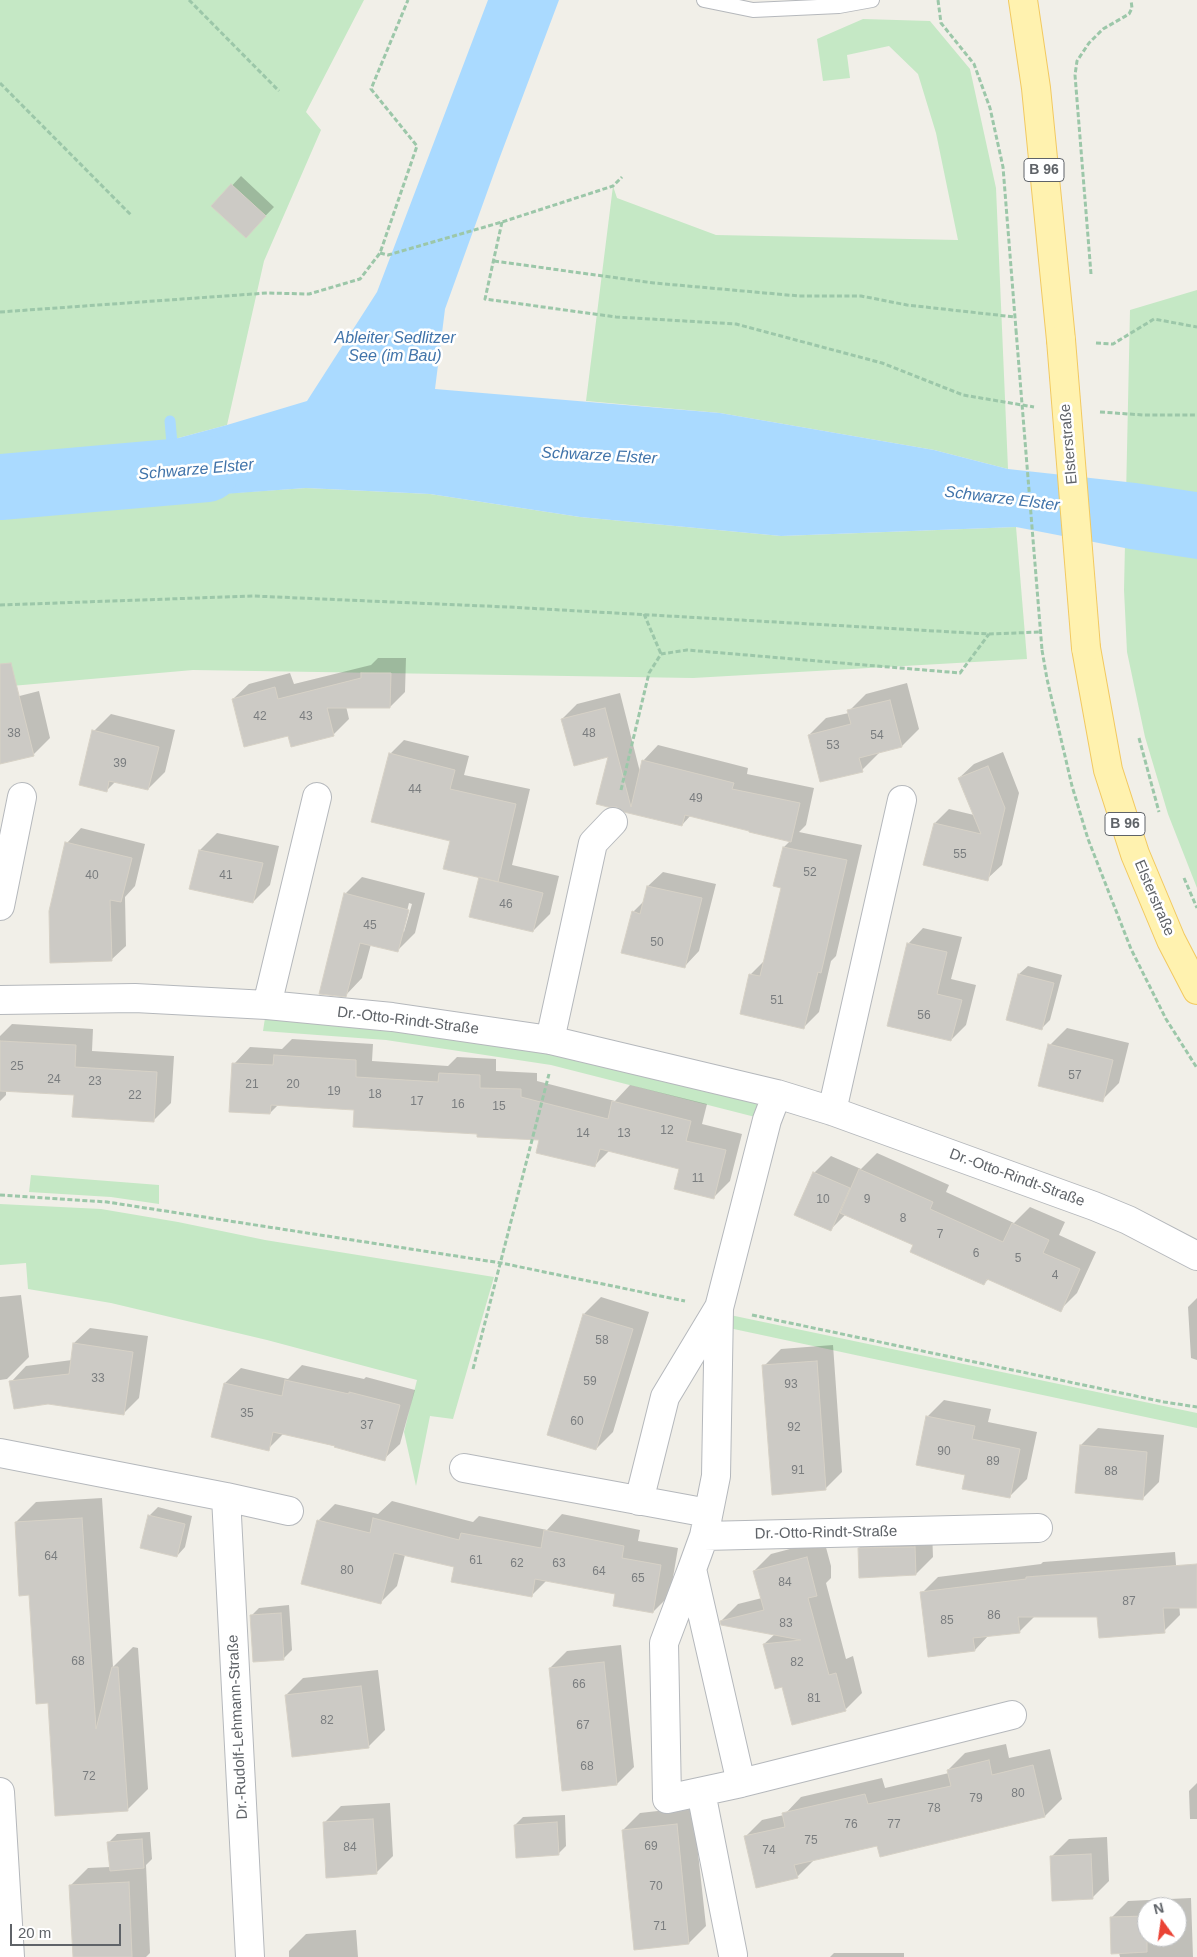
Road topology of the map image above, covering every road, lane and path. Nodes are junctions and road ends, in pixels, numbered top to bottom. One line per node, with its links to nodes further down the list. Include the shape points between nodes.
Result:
1 (189, 0): 9 (path)
2 (408, 0): 13 (path, via 371,89 417,146)
3 (704, 0): 4 (lane, via 753,10 839,6)
4 (872, 0)
5 (938, 0): 17 (path, via 941,23 974,64 990,108 1003,167)
6 (1023, 0): 38 (main road, Elsterstraße / B 96, bridge, via 1036,88 1061,340 1086,648 1108,770 1132,844 1171,940)
7 (1131, 0): 15 (path, via 1129,14 1096,36 1077,61 1075,76)
8 (0, 83): 11 (path)
9 (279, 91)
10 (622, 177): 12 (path, via 613,186)
11 (131, 215)
12 (502, 222): 13 (path, via 388,255); 14 (path)
13 (380, 253): 16 (path, via 360,279 309,294 267,293)
14 (494, 260): 17 (path, via 654,283 800,296 861,296 907,305); 20 (path, via 485,299 616,318 736,324 882,363 963,395)
15 (1091, 284)
16 (0, 312)
17 (1015, 317): 25 (path, bridge)
18 (1197, 327): 19 (path, via 1154,319 1113,344 1096,344)
19 (1095, 334)
20 (1036, 407)
21 (1094, 412): 22 (path)
22 (1197, 415)
23 (0, 605): 24 (path, via 253,596)
24 (644, 614): 26 (path); 28 (path)
25 (1041, 632): 26 (path); 27 (path, bridge)
26 (989, 634): 28 (path, via 960,673 687,650)
27 (1042, 650)
28 (661, 654): 34 (path, via 649,673)
29 (1138, 737): 33 (path)
30 (22, 797): 36 (street)
31 (317, 797): 40 (street)
32 (902, 800): 43 (street)
33 (1162, 821)
34 (613, 822): 41 (street, via 593,843)
35 (1182, 874): 37 (path)
36 (0, 906)
37 (1197, 908)
38 (1197, 990)
39 (0, 1000): 40 (street, Dr.-Otto-Rindt-Straße, via 135,998)
40 (267, 1005): 41 (street, Dr.-Otto-Rindt-Straße, via 392,1017)
41 (551, 1052): 42 (street, Dr.-Otto-Rindt-Straße); 46 (path)
42 (777, 1094): 43 (street, Dr.-Otto-Rindt-Straße); 47 (street)
43 (832, 1111): 45 (street, Dr.-Otto-Rindt-Straße, via 1094,1206)
44 (0, 1195): 46 (path, via 107,1202)
45 (1197, 1256)
46 (501, 1263): 47 (path); 48 (path)
47 (718, 1308): 49 (path); 53 (street, via 665,1397); 55 (street, via 716,1476)
48 (473, 1369)
49 (1197, 1407)
50 (0, 1453): 52 (street)
51 (464, 1468): 53 (street, Dr.-Otto-Rindt-Straße)
52 (226, 1497): 54 (street); 64 (street, Dr.-Rudolf-Lehmann-Straße)
53 (639, 1501): 55 (street, Dr.-Otto-Rindt-Straße)
54 (289, 1511)
55 (706, 1525): 56 (street, Dr.-Otto-Rindt-Straße); 57 (street)
56 (1038, 1528)
57 (692, 1569): 59 (street); 61 (street, via 664,1644 668,1799)
58 (1012, 1715): 59 (street)
59 (742, 1783): 61 (street)
60 (0, 1792): 63 (street)
61 (701, 1792): 62 (street)
62 (733, 1955)
63 (10, 1957)
64 (250, 1957)

